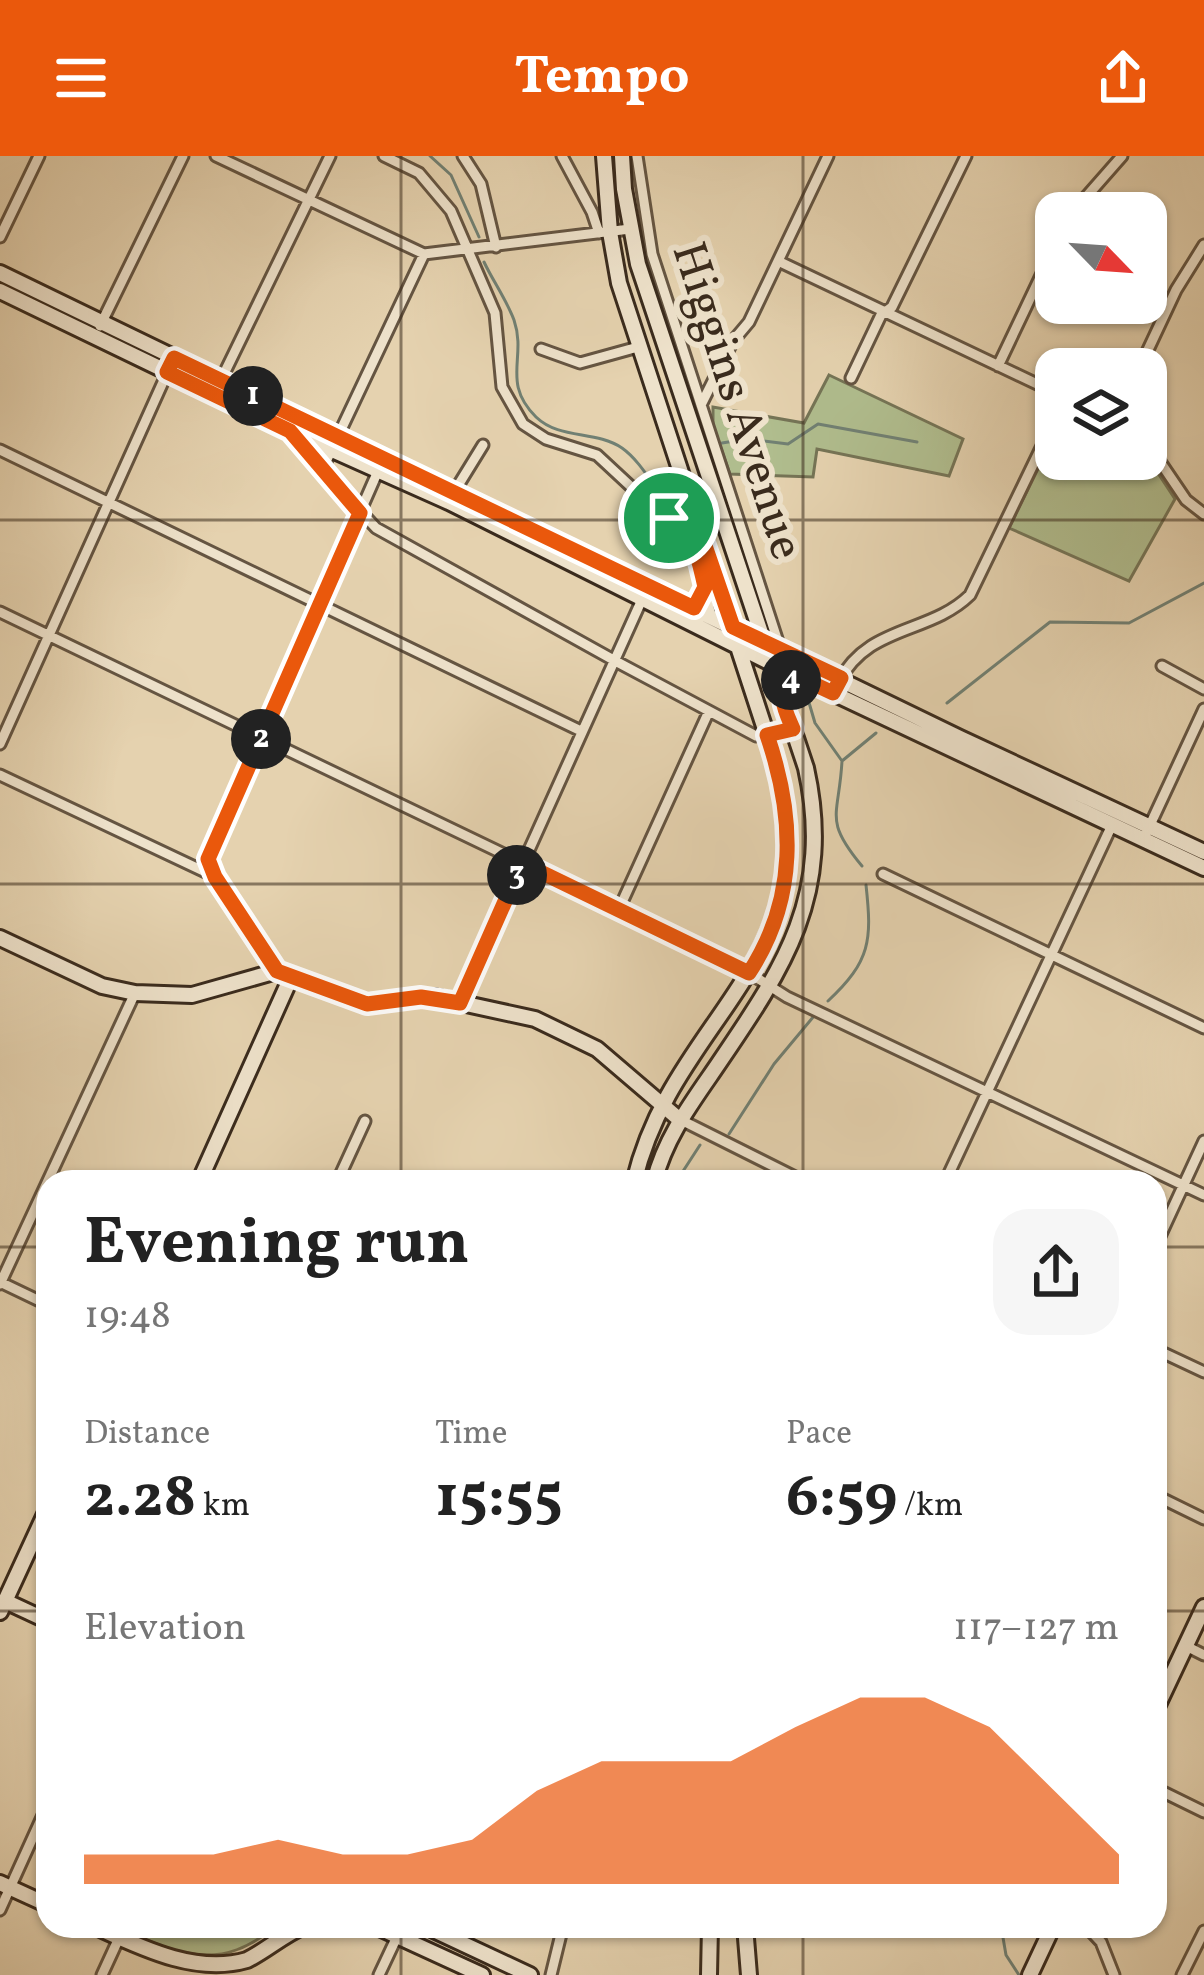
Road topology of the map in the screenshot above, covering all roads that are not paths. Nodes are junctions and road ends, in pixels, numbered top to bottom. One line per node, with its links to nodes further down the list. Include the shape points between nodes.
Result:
1 (39, 156): 18 (street)
2 (183, 156): 28 (street)
3 (216, 156): 15 (street)
4 (330, 156): 15 (street)
5 (384, 156): 21 (street, via 435,188)
6 (463, 156): 20 (street, via 481,184)
7 (562, 156): 17 (street)
8 (604, 156): 17 (main road)
9 (622, 156): 16 (main road)
10 (637, 156): 37 (street, Higgins Avenue, via 652,254)
11 (828, 156): 23 (street)
12 (966, 156): 27 (street)
13 (1122, 156): 14 (street)
14 (1090, 192)
15 (307, 200): 22 (street); 36 (street)
16 (630, 229): 17 (street); 60 (main road)
17 (604, 232): 20 (street); 29 (main road)
18 (0, 237)
19 (1204, 245): 30 (street)
20 (496, 248): 21 (street)
21 (468, 251): 22 (street); 51 (street, via 495,313 505,396 523,424 610,463)
22 (424, 254): 39 (street)
23 (778, 261): 27 (street); 37 (street)
24 (0, 273): 28 (main road)
25 (1035, 288): 33 (street)
26 (0, 291): 28 (main road)
27 (886, 312): 33 (street); 34 (street)
28 (99, 330): 32 (main road)
29 (638, 347): 31 (street, via 580,363); 48 (main road)
30 (1149, 348)
31 (541, 349)
32 (171, 365): 36 (main road); 47 (street)
33 (998, 366): 35 (street)
34 (851, 378)
35 (1035, 383)
36 (217, 387): 38 (main road); 39 (main road)
37 (701, 405): 62 (street, Higgins Avenue)
38 (290, 431): 39 (main road); 43 (street)
39 (335, 443): 43 (street); 44 (main road); 46 (main road)
40 (484, 446): 46 (street)
41 (0, 451): 47 (street)
42 (1035, 460): 66 (street, via 970,595 868,646)
43 (322, 470): 49 (street)
44 (379, 471): 46 (main road); 49 (street)
45 (1167, 472): 50 (street)
46 (452, 496): 53 (main road)
47 (109, 503): 54 (street); 59 (street)
48 (692, 508): 51 (main road); 58 (main road)
49 (360, 513): 54 (street); 63 (street)
50 (1204, 514)
51 (669, 518): 52 (street, via 694,542)
52 (705, 587): 55 (street); 57 (street)
53 (646, 591): 55 (main road); 61 (main road); 63 (street)
54 (320, 605): 73 (street); 75 (street)
55 (694, 608): 57 (main road)
56 (0, 612): 59 (street)
57 (711, 616): 58 (main road)
58 (733, 627): 60 (main road); 61 (main road)
59 (49, 636): 75 (street); 77 (street)
60 (763, 643): 62 (main road)
61 (738, 644): 62 (main road); 74 (main road)
62 (775, 659): 65 (main road); 66 (main road); 69 (main road)
63 (614, 660): 71 (street); 73 (street)
64 (1162, 666): 67 (street)
65 (801, 678): 68 (main road); 69 (main road, via 785,686)
66 (841, 678): 68 (street); 76 (main road)
67 (1204, 689)
68 (833, 693): 76 (main road)
69 (782, 701): 72 (main road)
70 (1204, 709): 80 (street)
71 (709, 711): 74 (street); 86 (street)
72 (793, 729): 74 (street); 92 (main road, via 812,794 814,867 798,934)
73 (581, 731): 82 (street)
74 (767, 735): 91 (main road, via 787,809 789,853 775,922)
75 (261, 738): 82 (street); 85 (street, via 210,852)
76 (957, 743): 79 (main road)
77 (0, 744)
78 (0, 775): 85 (street)
79 (1116, 817): 80 (main road); 88 (street)
80 (1147, 832): 81 (main road); 83 (main road)
81 (1204, 852)
82 (522, 863): 86 (street); 94 (street)
83 (1204, 868)
84 (884, 874): 88 (street)
85 (215, 877): 90 (street)
86 (619, 909): 91 (street)
87 (4, 940): 89 (street); 93 (main road)
88 (1052, 954): 95 (street); 96 (street)
89 (0, 958)
90 (284, 973): 93 (main road, via 192,995); 94 (main road, via 367,1004 421,997); 102 (main road)
91 (749, 973): 92 (street); 97 (main road)
92 (770, 988): 96 (street); 98 (main road)
93 (135, 993): 101 (street)
94 (460, 1003): 97 (main road, via 542,1021 589,1043)
95 (1204, 1028)
96 (988, 1091): 107 (street); 108 (street)
97 (663, 1104): 98 (main road); 104 (main road)
98 (680, 1120): 105 (main road); 106 (street)
99 (365, 1121): 103 (street)
100 (1204, 1141): 110 (street)
101 (52, 1170)
102 (204, 1170)
103 (343, 1170)
104 (638, 1170)
105 (659, 1170)
106 (779, 1170)
107 (951, 1170)
108 (1151, 1170)
109 (1167, 1178): 110 (street)
110 (1184, 1186): 111 (street); 113 (street)
111 (1204, 1195)
112 (36, 1205): 114 (street)
113 (1167, 1222)
114 (0, 1282): 115 (street)
115 (36, 1299)
116 (1167, 1355): 117 (street)
117 (1204, 1372)
118 (1167, 1501): 119 (street)
119 (1204, 1519)
120 (36, 1533): 121 (main road)
121 (2, 1604): 123 (main road)
122 (1204, 1607): 124 (main road)
123 (36, 1617)
124 (1186, 1646): 125 (street); 126 (main road)
125 (1204, 1655)
126 (1167, 1676)
127 (1167, 1795): 128 (street)
128 (1204, 1812)
129 (36, 1827): 130 (street)
130 (5, 1885): 131 (main road); 132 (street)
131 (36, 1899)
132 (0, 1910)
133 (1204, 1931): 157 (street)
134 (119, 1938): 146 (main road, via 190,1966); 148 (street)
135 (276, 1938): 145 (main road)
136 (279, 1938): 145 (main road)
137 (396, 1938): 149 (street)
138 (415, 1938): 150 (main road)
139 (446, 1938): 147 (main road)
140 (559, 1938): 152 (street)
141 (710, 1938): 153 (main road)
142 (746, 1938): 154 (main road)
143 (1047, 1938): 155 (main road)
144 (1097, 1938): 156 (street)
145 (273, 1941): 146 (main road)
146 (243, 1968)
147 (504, 1969): 151 (main road)
148 (102, 1975)
149 (379, 1975)
150 (482, 1975)
151 (530, 1975)
152 (551, 1975)
153 (709, 1975)
154 (748, 1975)
155 (1030, 1975)
156 (1114, 1975)
157 (1182, 1975)

